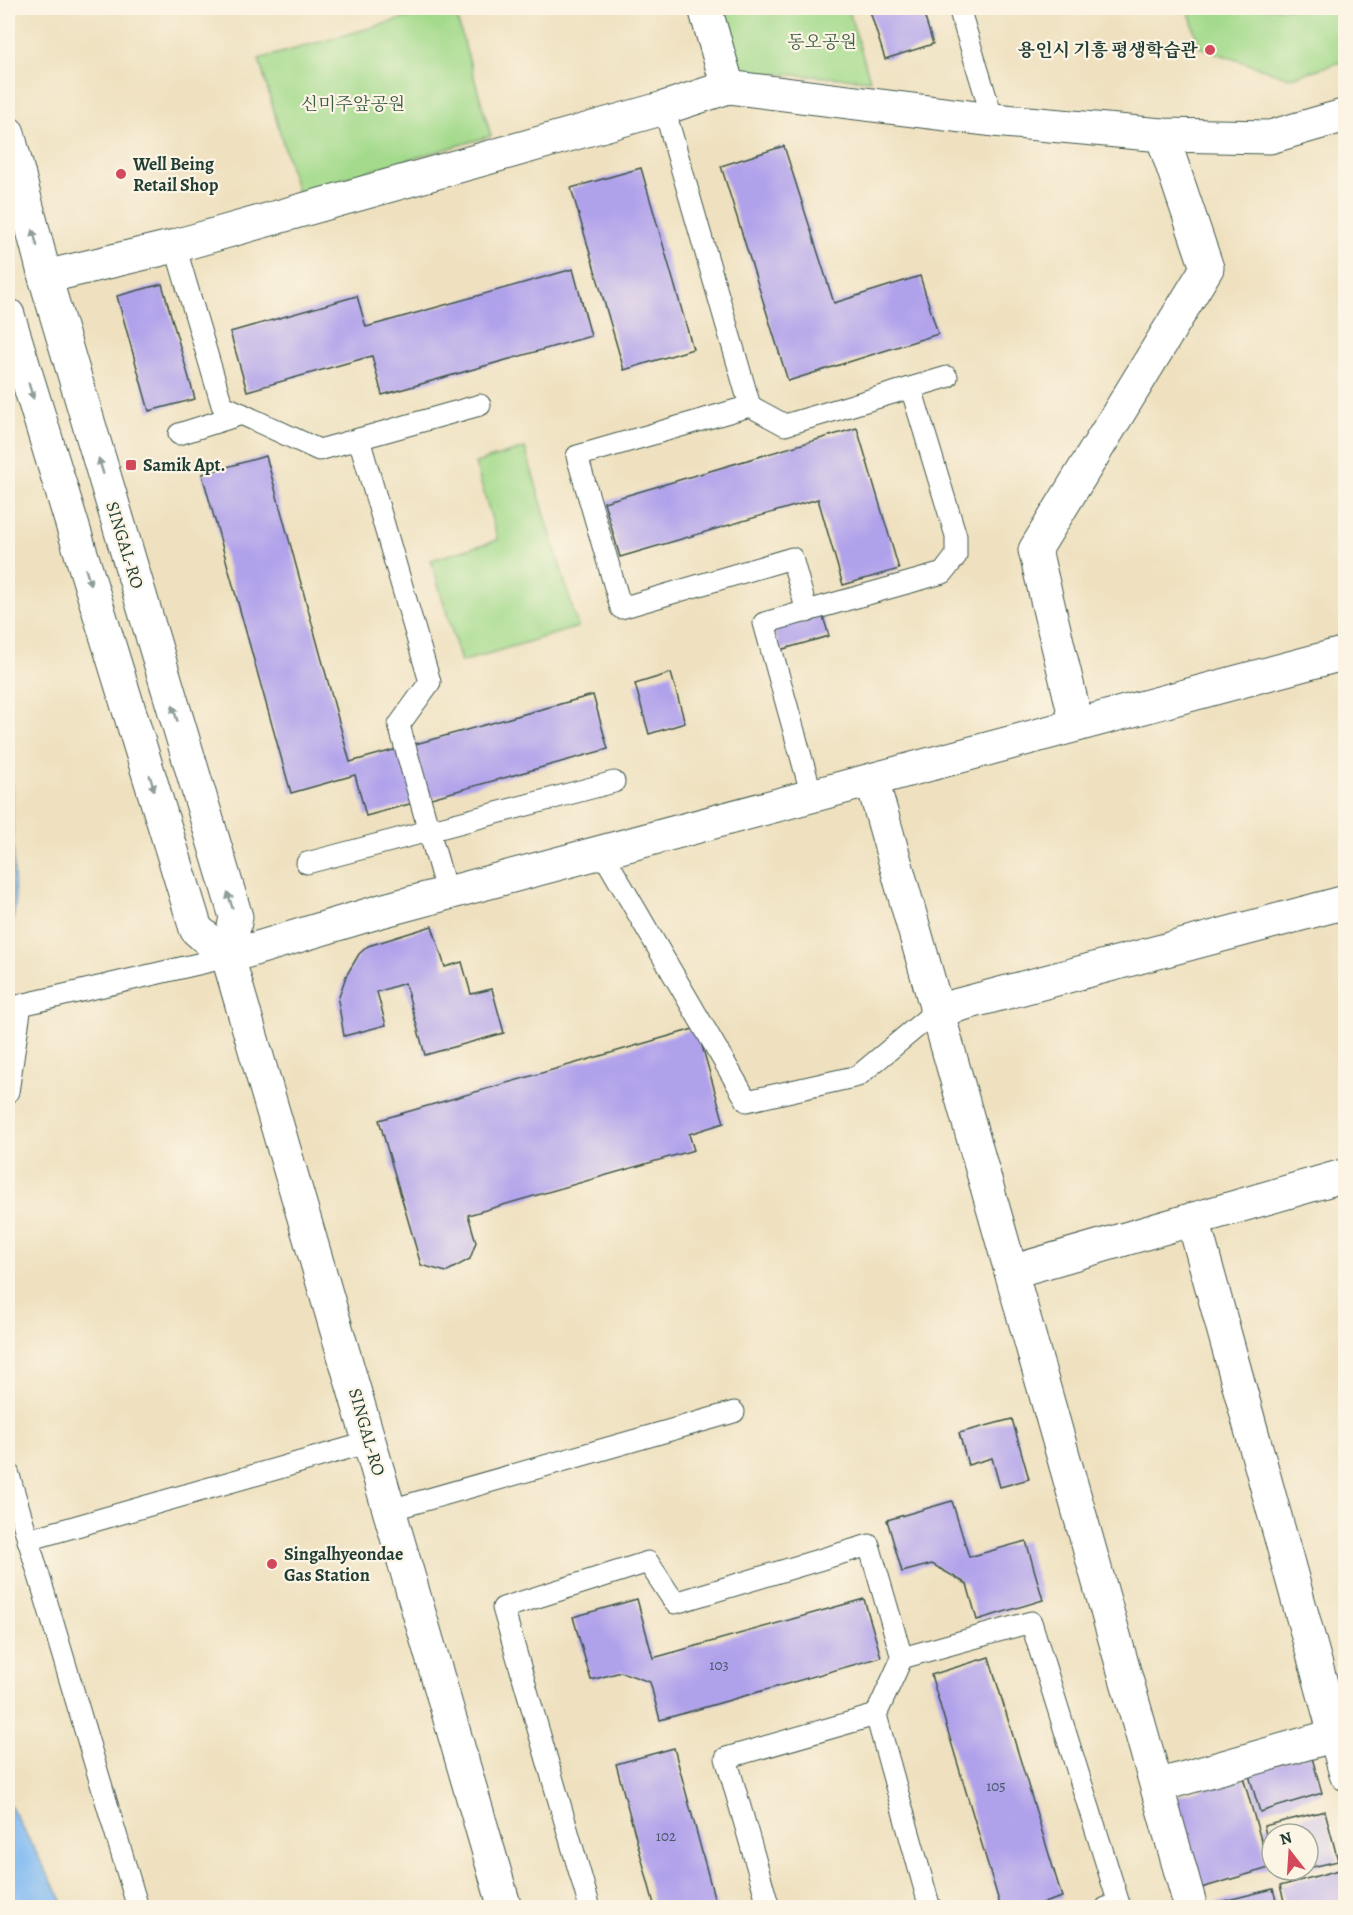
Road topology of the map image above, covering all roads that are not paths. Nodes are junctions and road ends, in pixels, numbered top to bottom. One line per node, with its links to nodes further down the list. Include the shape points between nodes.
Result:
1 (705, 8): 3 (street)
2 (959, 8): 6 (lane)
3 (729, 87): 4 (street); 6 (street)
4 (664, 108): 9 (street); 15 (lane)
5 (1346, 115): 8 (street, via 1270,137)
6 (993, 120): 8 (street)
7 (8, 133): 10 (street, SINGAL-RO, one-way to 7)
8 (1162, 135): 21 (street, via 1207,268 1035,550)
9 (175, 246): 10 (street); 16 (lane, via 222,405)
10 (45, 278): 30 (street, SINGAL-RO, one-way to 10, via 236,917)
11 (8, 315): 30 (street, one-way to 30, via 196,929)
12 (947, 377): 13 (lane)
13 (911, 388): 15 (lane, via 785,425); 19 (lane, via 956,536 956,556 943,573)
14 (480, 405): 18 (lane)
15 (750, 406): 19 (lane, via 577,456 621,608 792,558)
16 (242, 414): 17 (lane); 18 (lane, via 319,450)
17 (179, 434)
18 (359, 439): 25 (lane, via 430,682 399,725)
19 (807, 612): 24 (lane, via 764,623)
20 (1346, 653): 21 (street)
21 (1077, 725): 22 (street)
22 (872, 780): 24 (street); 31 (street)
23 (614, 782): 25 (lane)
24 (812, 796): 28 (street)
25 (429, 832): 26 (lane); 28 (lane)
26 (307, 863)
27 (609, 864): 31 (lane, via 747,1101 858,1076)
28 (447, 894): 30 (street)
29 (1346, 902): 31 (street)
30 (228, 957): 32 (lane, via 21,1005); 38 (street, SINGAL-RO)
31 (936, 1011): 36 (street)
32 (13, 1016): 33 (lane)
33 (8, 1092)
34 (1346, 1175): 35 (street)
35 (1193, 1219): 36 (street); 44 (street)
36 (1011, 1272): 46 (street)
37 (734, 1412): 40 (lane)
38 (370, 1442): 40 (street, SINGAL-RO); 41 (lane)
39 (8, 1472): 41 (lane)
40 (390, 1510): 49 (street, SINGAL-RO)
41 (28, 1540): 48 (lane)
42 (902, 1658): 43 (lane); 47 (lane, via 1031,1622); 50 (lane, via 869,1545 675,1603 648,1562 503,1608)
43 (876, 1715): 51 (lane, via 726,1758); 52 (lane)
44 (1340, 1734): 45 (street); 46 (street)
45 (1346, 1774)
46 (1157, 1786): 53 (street)
47 (1115, 1906)
48 (138, 1908)
49 (505, 1908)
50 (591, 1908)
51 (769, 1908)
52 (930, 1908)
53 (1191, 1908)

